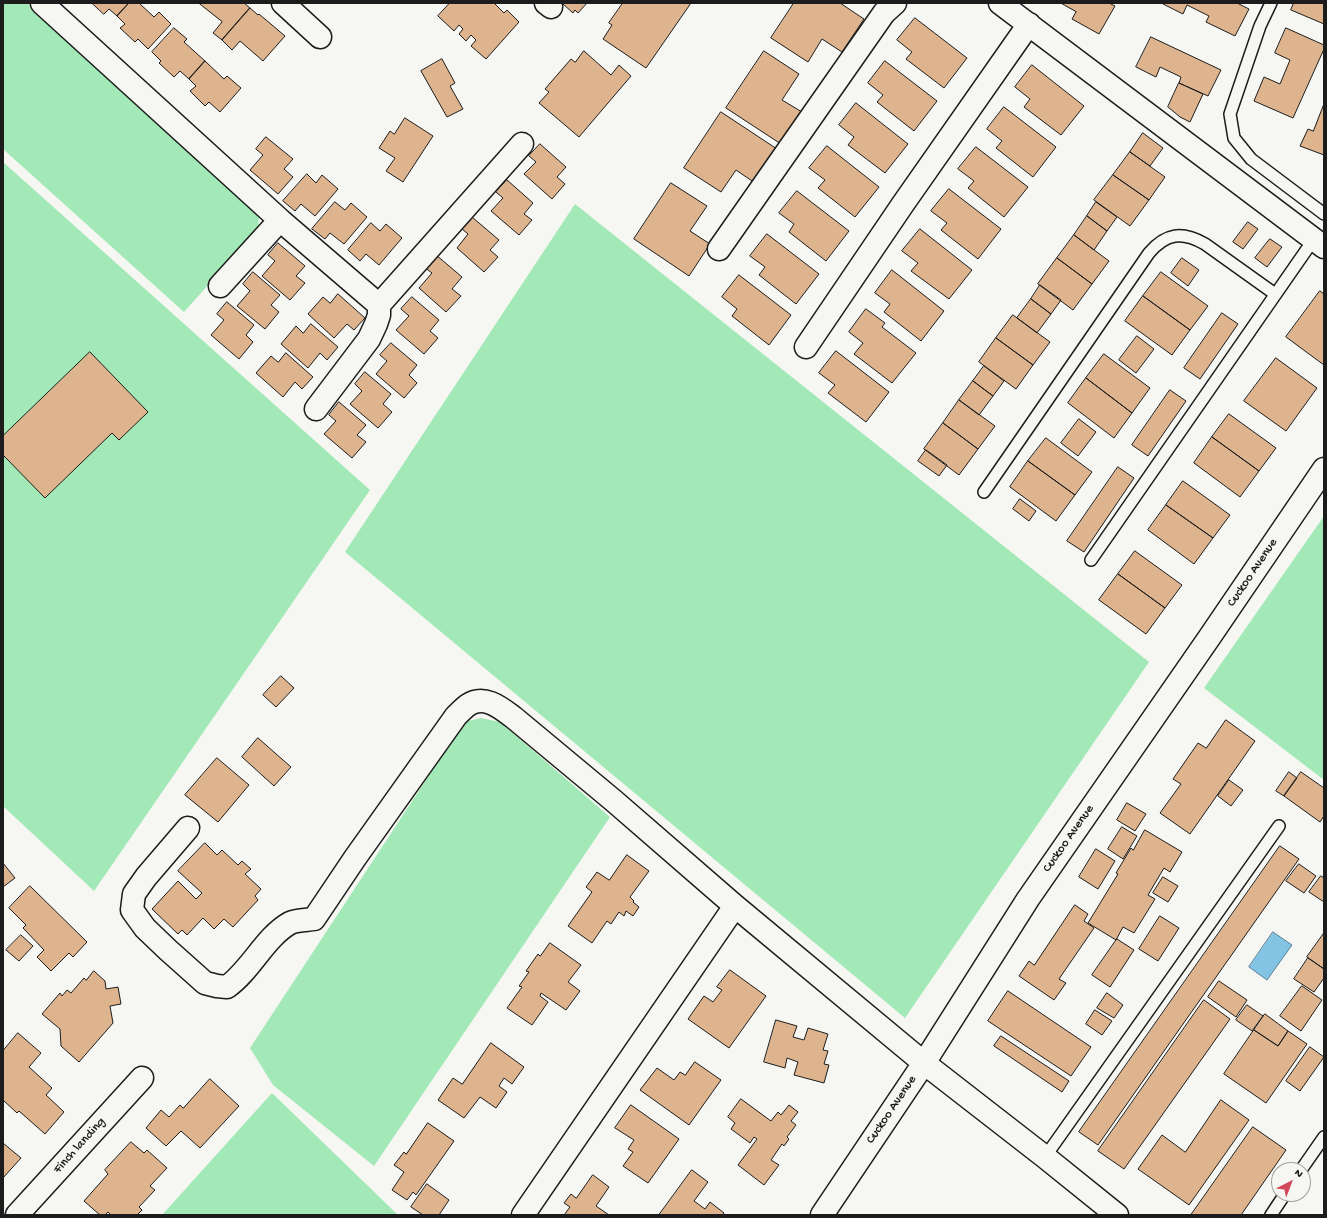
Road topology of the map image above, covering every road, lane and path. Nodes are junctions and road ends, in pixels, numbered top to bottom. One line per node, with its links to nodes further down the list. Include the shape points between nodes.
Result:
1 (42, 3): 10 (street)
2 (283, 3): 7 (street)
3 (895, 3): 12 (street, via 880,19)
4 (1000, 3): 6 (street)
5 (1271, 3): 9 (lane, via 1260,26 1230,114 1234,138 1251,159)
6 (1029, 24): 11 (street); 16 (street)
7 (320, 37)
8 (522, 144): 15 (street)
9 (1324, 214)
10 (280, 220): 13 (street); 15 (street)
11 (1319, 243): 14 (lane)
12 (719, 249)
13 (220, 286)
14 (1275, 294): 19 (lane, via 1194,238 1180,235 1166,238 1157,244); 20 (lane)
15 (379, 305): 17 (street, via 379,315 369,339)
16 (806, 347)
17 (316, 409)
18 (1324, 469): 24 (street, Cuckoo Avenue, via 1028,899)
19 (984, 492)
20 (1091, 560)
21 (1279, 826): 27 (lane)
22 (188, 828): 23 (street, via 134,894 132,910 145,928 205,983 228,987 277,933 291,922 314,919 456,716 469,704 484,700 513,717)
23 (735, 906): 24 (street); 31 (street)
24 (924, 1063): 27 (street); 32 (street, Cuckoo Avenue)
25 (142, 1078): 30 (street, Finch landing)
26 (1324, 1137): 28 (lane)
27 (1045, 1157): 33 (street)
28 (1307, 1162)
29 (1280, 1202): 34 (lane)
30 (17, 1215)
31 (523, 1215)
32 (822, 1215)
33 (1117, 1215)
34 (1271, 1215)

